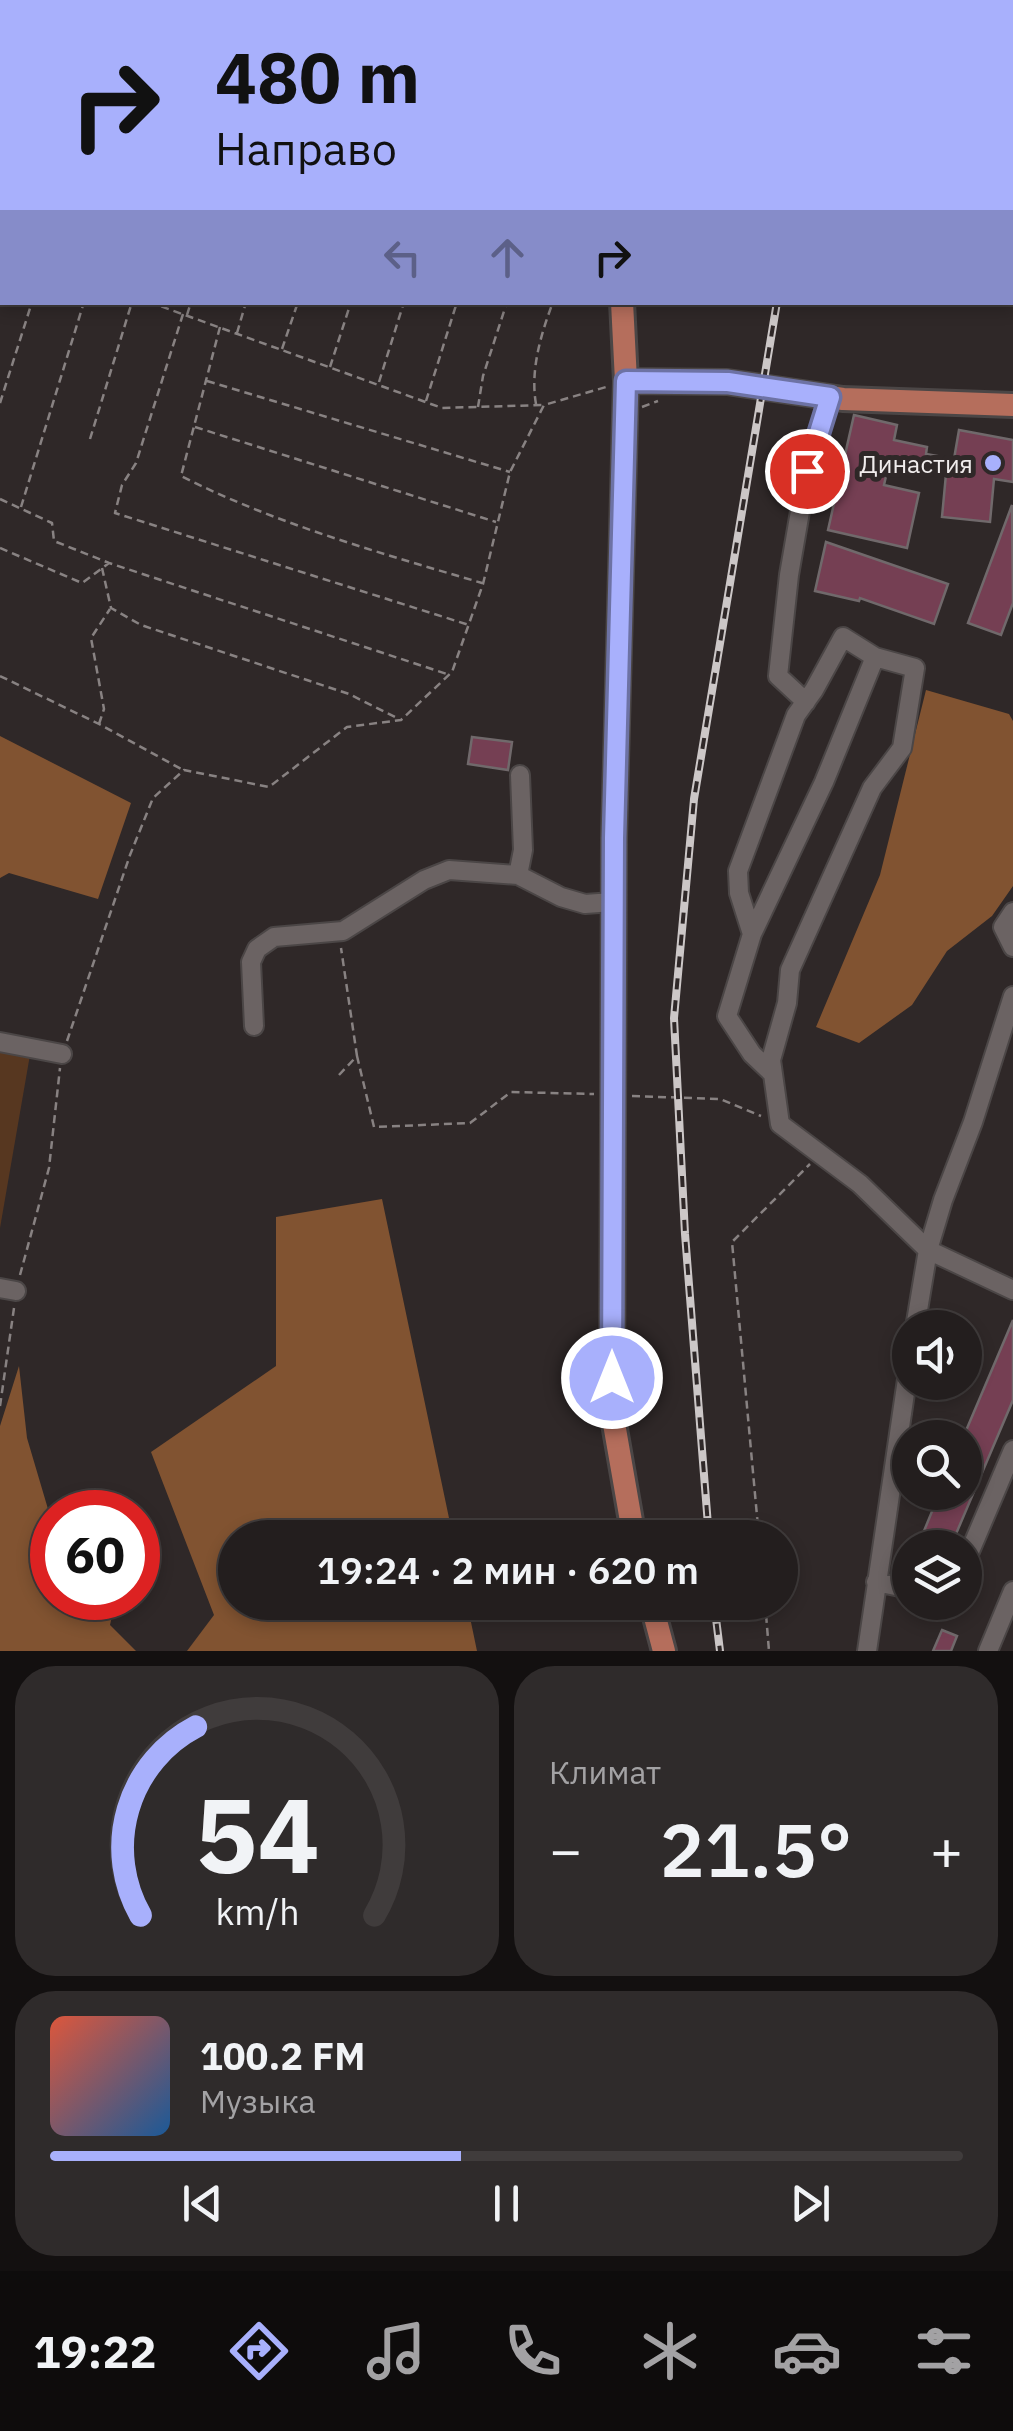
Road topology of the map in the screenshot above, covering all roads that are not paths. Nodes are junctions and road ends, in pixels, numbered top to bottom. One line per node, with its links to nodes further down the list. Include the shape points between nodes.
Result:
1 (622, 305): 2 (main road)
2 (626, 381): 3 (main road, via 728,382); 9 (main road)
3 (830, 397): 4 (main road); 6 (street, via 807,471 778,676)
4 (1013, 406)
5 (876, 657): 6 (street, via 844,637); 11 (street); 17 (street, via 915,668 902,748 872,788 790,970)
6 (806, 702): 11 (street, via 738,871)
7 (520, 775): 8 (street)
8 (518, 875): 9 (street, via 586,904); 14 (street, via 449,870 339,932 274,936 251,962)
9 (613, 902): 23 (main road, via 612,1412)
10 (1013, 912): 12 (street, via 1003,927)
11 (752, 934): 17 (street, via 727,1016)
12 (1013, 946)
13 (1013, 996): 18 (street)
14 (254, 1026)
15 (0, 1042): 16 (street)
16 (62, 1054)
17 (772, 1073): 18 (street, via 780,1124 860,1184)
18 (928, 1250): 19 (street); 20 (street)
19 (1013, 1290)
20 (918, 1310)
21 (904, 1400): 25 (street)
22 (1013, 1450): 24 (street)
23 (631, 1520)
24 (979, 1530)
25 (876, 1582): 26 (street); 30 (street)
26 (892, 1585)
27 (1013, 1591): 31 (street)
28 (656, 1620): 29 (main road)
29 (664, 1651)
30 (867, 1651)
31 (988, 1651)

